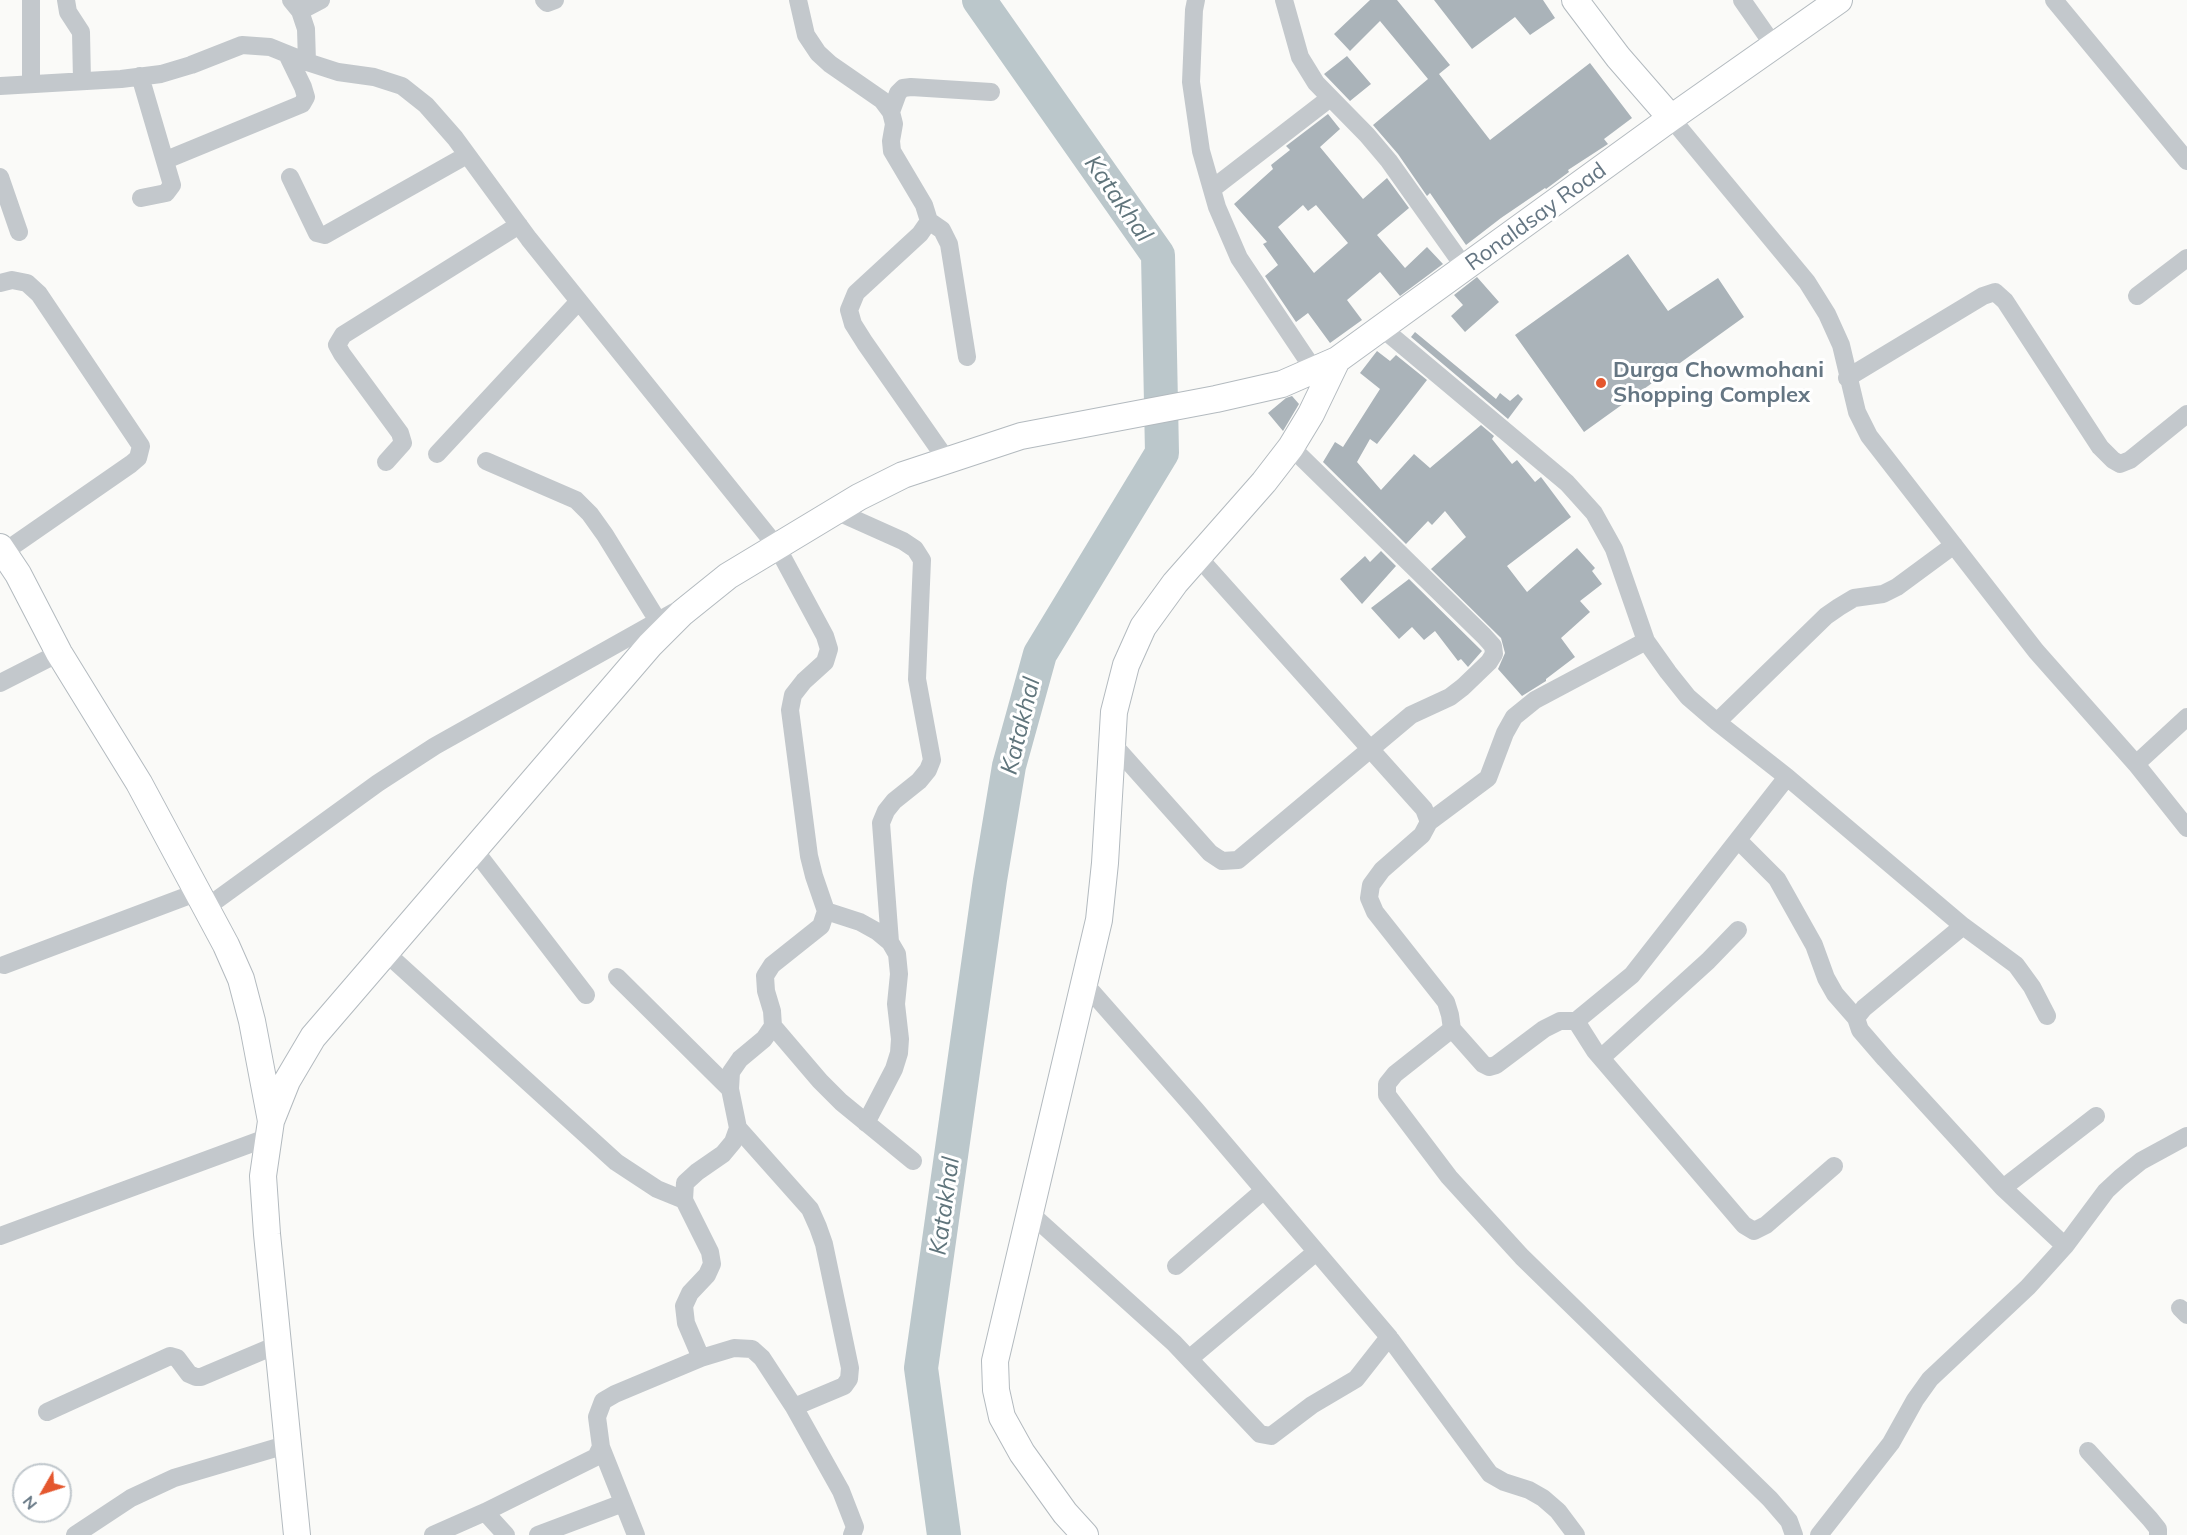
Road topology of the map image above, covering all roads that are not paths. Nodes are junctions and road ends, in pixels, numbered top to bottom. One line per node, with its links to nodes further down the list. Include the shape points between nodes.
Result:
1 (31, 0): 19 (street)
2 (66, 0): 18 (street, via 68,12 81,32)
3 (321, 0): 13 (street)
4 (544, 0): 5 (street)
5 (555, 0)
6 (798, 0): 23 (street, via 806,35 818,53 882,100)
7 (1196, 0): 30 (street, via 1191,82 1201,151)
8 (1284, 0): 22 (street, via 1300,57)
9 (1575, 0): 24 (street)
10 (1742, 0): 14 (street)
11 (1839, 0): 14 (street, Ronaldsay Road)
12 (2055, 0): 27 (street)
13 (296, 5): 16 (street, via 306,28)
14 (1774, 46): 24 (street, Ronaldsay Road)
15 (287, 54): 16 (street); 17 (street, via 270,47 242,45 191,65); 26 (street, via 303,87 306,97 302,104)
16 (307, 62): 25 (street, via 402,86 426,105)
17 (140, 76): 18 (street); 26 (street)
18 (82, 81): 19 (street)
19 (31, 84): 20 (street)
20 (0, 86)
21 (991, 92): 23 (street, via 903,88)
22 (1330, 99): 30 (street); 36 (street, via 1389,161)
23 (891, 112): 32 (street, via 892,151 924,205)
24 (1671, 118): 36 (street, Ronaldsay Road); 43 (street, via 1807,282 1841,345)
25 (467, 155): 29 (street, via 325,235 317,233); 33 (street)
26 (166, 160): 31 (street, via 171,184 166,193)
27 (2187, 161)
28 (0, 177): 34 (street)
29 (290, 177)
30 (1212, 189): 42 (street, via 1239,258)
31 (141, 198)
32 (929, 221): 41 (street, via 942,230 949,244); 47 (street, via 856,293 849,310 865,343)
33 (519, 225): 39 (street); 49 (street, via 343,335 338,345 342,354 400,434 403,443)
34 (19, 232)
35 (2187, 258): 38 (street)
36 (1465, 268): 40 (street, Ronaldsay Road)
37 (0, 283): 53 (street, via 27,283 39,294 141,446 138,458 131,464)
38 (2137, 296)
39 (579, 301): 46 (street); 52 (street)
40 (1382, 328): 42 (street, Ronaldsay Road); 57 (street, via 1567,483 1594,513 1614,549)
41 (967, 357)
42 (1326, 365): 45 (street, via 1311,414); 47 (street, Ronaldsay Road, via 1282,384 1021,436)
43 (1847, 378): 44 (street, via 1995,292 2005,301 2100,447 2113,460 2120,464 2130,460); 51 (street, via 1869,436)
44 (2187, 414)
45 (1291, 447): 54 (street); 63 (street, via 1492,645 1494,654 1489,662 1463,687 1411,715)
46 (437, 454)
47 (945, 459): 50 (street, Ronaldsay Road, via 903,475)
48 (486, 461): 56 (street, via 576,500 605,535)
49 (386, 462)
50 (836, 512): 52 (street, Ronaldsay Road); 74 (street, via 903,541 922,560 916,663 932,760 919,781 894,801 881,823)
51 (1954, 544): 61 (street, via 1898,586 1839,606); 64 (street, via 2036,651)
52 (777, 547): 55 (street, Ronaldsay Road); 71 (street, via 830,650 825,662 793,694 790,710 809,856)
53 (2, 550): 58 (street)
54 (1199, 558): 62 (street, via 1143,627 1126,665); 63 (street)
55 (706, 594): 56 (street); 69 (street, Ronaldsay Road, via 650,645)
56 (658, 621): 70 (street, via 435,746)
57 (1646, 641): 61 (street, via 1688,697); 66 (street, via 1534,700 1514,717 1488,778)
58 (59, 653): 59 (street); 70 (street, via 139,783)
59 (0, 683)
60 (2187, 717): 64 (street)
61 (1717, 722): 65 (street)
62 (1111, 742): 63 (street, via 1210,853 1222,861 1238,860); 78 (street, via 1099,920)
63 (1371, 750): 66 (street, via 1424,809)
64 (2136, 764): 67 (street)
65 (1787, 777): 68 (street); 72 (street)
66 (1429, 822): 84 (street, via 1422,835 1382,870 1371,885 1369,898 1375,912 1446,1002)
67 (2187, 828)
68 (1739, 841): 81 (street, via 1777,879 1814,945 1835,994); 82 (street, via 1632,975)
69 (473, 848): 75 (street, Ronaldsay Road); 79 (street)
70 (202, 899): 76 (street); 90 (street, via 241,979)
71 (826, 911): 74 (street, via 860,922); 83 (street, via 821,927 772,965 765,976)
72 (1963, 926): 80 (street, via 2025,974); 81 (street, via 1863,1008)
73 (1738, 930): 85 (street)
74 (890, 942): 88 (street, via 897,954 899,1053)
75 (385, 952): 90 (street, Ronaldsay Road, via 313,1037 287,1081); 96 (street, via 616,1162 657,1189)
76 (4, 965)
77 (617, 977): 86 (street)
78 (1084, 983): 95 (street); 97 (street)
79 (586, 995)
80 (2047, 1016)
81 (1856, 1018): 94 (street, via 1872,1045)
82 (1576, 1021): 84 (street, via 1560,1021 1544,1029 1489,1068); 85 (street)
83 (773, 1026): 86 (street, via 731,1072); 88 (street, via 820,1081)
84 (1452, 1029): 123 (street, via 1395,1074 1387,1084 1387,1095 1449,1177 1522,1257 1770,1499 1789,1521)
85 (1601, 1058): 93 (street, via 1744,1225 1754,1231)
86 (730, 1089): 89 (street)
87 (2096, 1116): 94 (street)
88 (866, 1123): 92 (street)
89 (738, 1128): 96 (street, via 723,1154 685,1183); 106 (street, via 804,1202 818,1227 850,1368 844,1386)
90 (270, 1129): 98 (street); 103 (street, via 263,1176)
91 (2187, 1136): 99 (street, via 2141,1161 2120,1178)
92 (913, 1161)
93 (1834, 1166)
94 (2003, 1188): 99 (street)
95 (1263, 1191): 100 (street); 101 (street)
96 (684, 1200): 104 (street, via 712,1264 684,1306 686,1323)
97 (1031, 1214): 105 (street); 113 (street, via 995,1361 996,1390 1002,1417)
98 (0, 1236)
99 (2065, 1246): 124 (street, via 2028,1287 1930,1379 1891,1443)
100 (1316, 1252): 102 (street); 105 (street)
101 (1176, 1266)
102 (1389, 1337): 105 (street, via 1356,1379 1271,1436 1260,1434); 122 (street, via 1490,1474 1543,1498)
103 (279, 1344): 107 (street, via 201,1377 189,1374 171,1356); 108 (street)
104 (701, 1358): 106 (street, via 734,1348 752,1349); 109 (street, via 603,1401 597,1417)
105 (1189, 1359)
106 (794, 1407): 120 (street, via 842,1491 855,1527)
107 (47, 1412)
108 (289, 1444): 114 (street); 115 (street, via 174,1478 131,1498)
109 (600, 1447): 111 (street); 112 (street, via 596,1457)
110 (2088, 1451): 125 (street, via 2150,1519)
111 (623, 1503): 118 (street); 119 (street)
112 (485, 1512): 116 (street); 117 (street)
113 (1064, 1524): 121 (street)
114 (294, 1534)
115 (75, 1535)
116 (434, 1535)
117 (506, 1535)
118 (538, 1535)
119 (636, 1535)
120 (852, 1535)
121 (1085, 1535)
122 (1576, 1535)
123 (1794, 1535)
124 (1819, 1535)
125 (2158, 1535)

